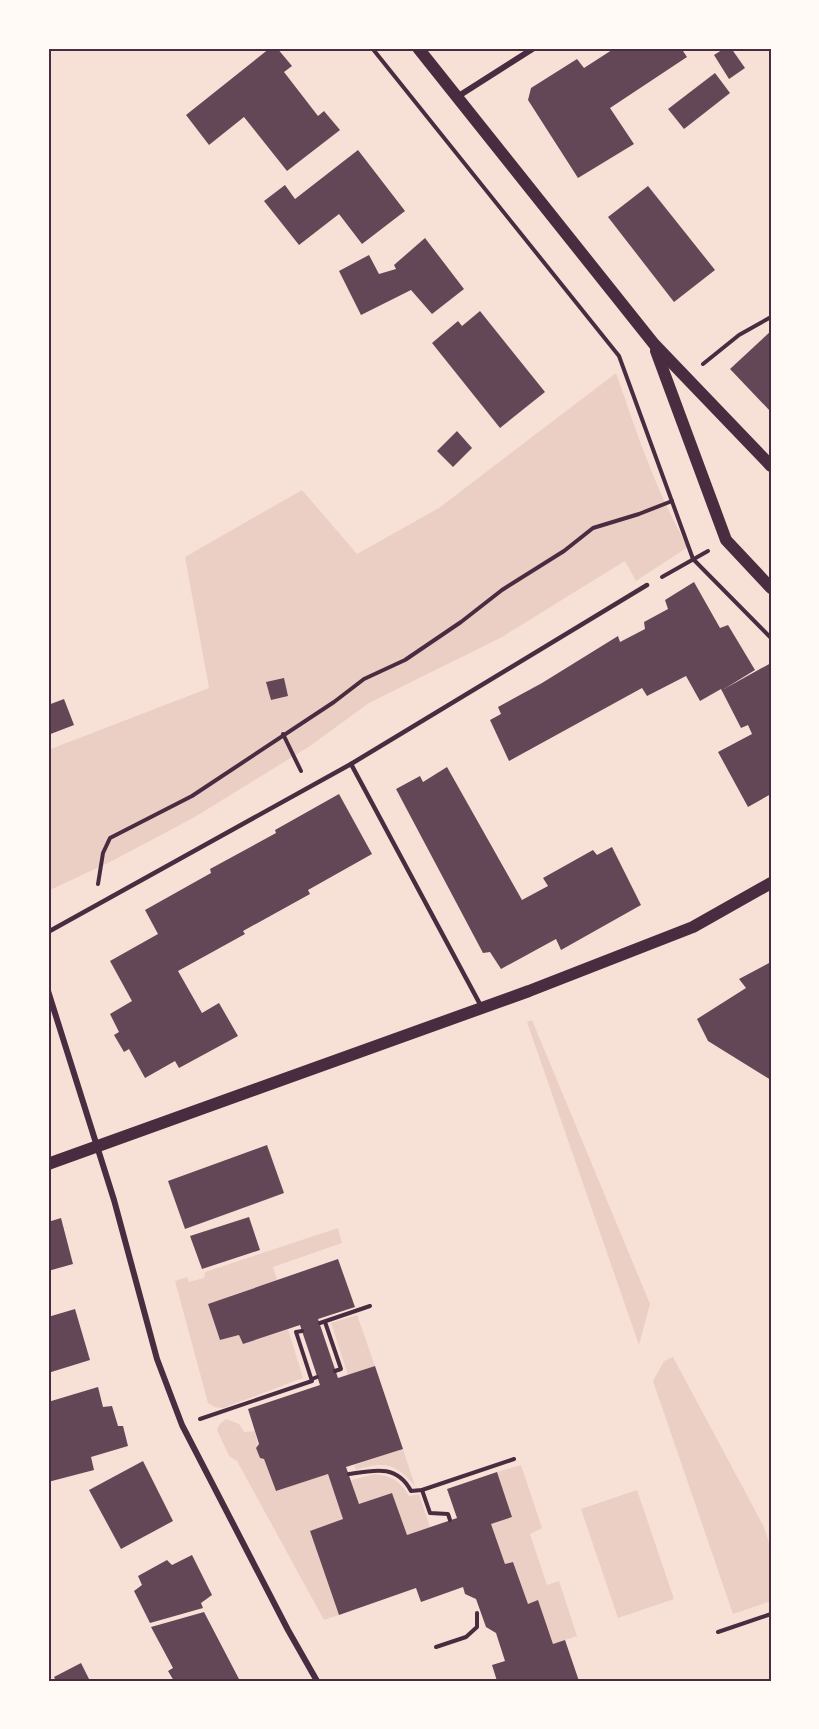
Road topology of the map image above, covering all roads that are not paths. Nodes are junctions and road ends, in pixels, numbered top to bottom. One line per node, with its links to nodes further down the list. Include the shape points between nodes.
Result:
1 (418, 48): 3 (main road)
2 (534, 48): 3 (street)
3 (457, 97): 4 (main road)
4 (654, 344): 5 (main road); 7 (main road, via 726,540)
5 (771, 466)
6 (647, 585): 8 (lane)
7 (771, 588)
8 (351, 764): 10 (lane); 12 (lane)
9 (771, 883): 12 (main road, via 693,927)
10 (48, 932)
11 (48, 991): 13 (street)
12 (482, 1008): 13 (main road)
13 (98, 1147): 14 (main road); 15 (street, via 157,1359 182,1425)
14 (48, 1164)
15 (317, 1681)

